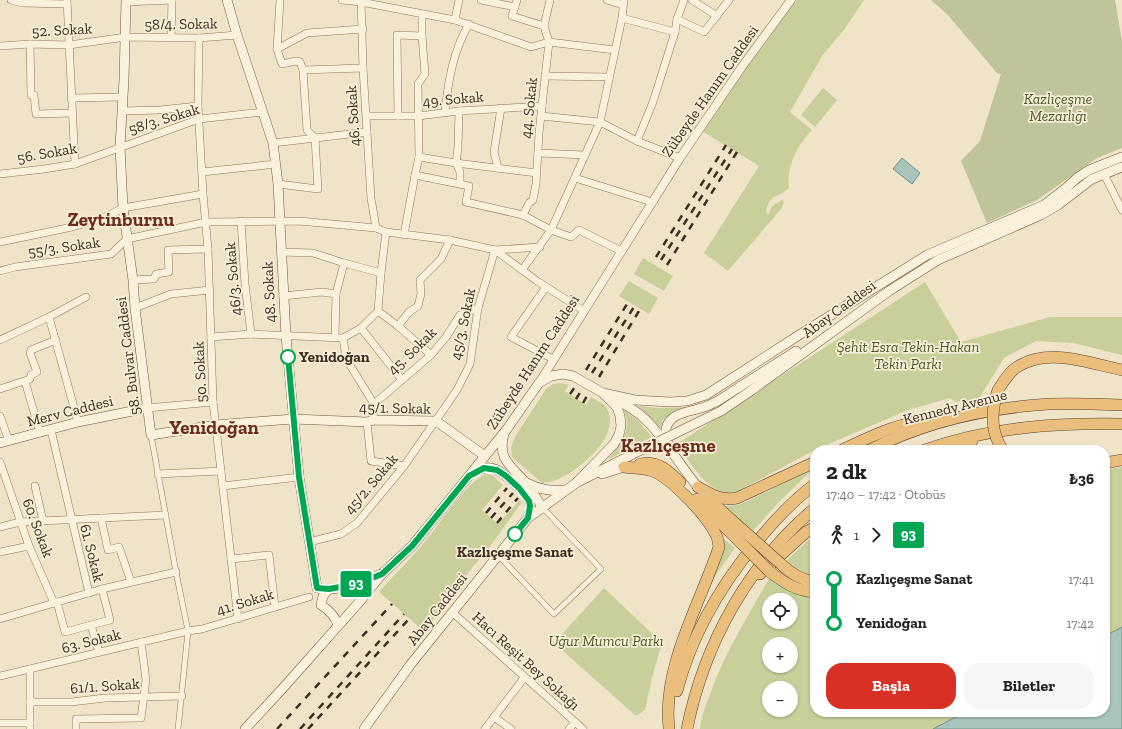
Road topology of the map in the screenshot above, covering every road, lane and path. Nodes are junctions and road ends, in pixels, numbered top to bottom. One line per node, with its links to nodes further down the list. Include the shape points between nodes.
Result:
1 (11, 0): 17 (street, via 22,3)
2 (172, 0): 15 (street); 32 (street)
3 (227, 0): 29 (main road, 48. Sokak)
4 (280, 0): 38 (street)
5 (342, 0): 16 (street)
6 (459, 0): 24 (street)
7 (481, 0): 19 (street)
8 (517, 0): 19 (street)
9 (550, 0): 26 (street)
10 (607, 0): 18 (street)
11 (684, 0): 23 (street)
12 (692, 0): 21 (street)
13 (729, 0): 21 (street)
14 (791, 0): 69 (street, Zübeyde Hanım Caddesi)
15 (126, 1): 31 (main road, 58. Bulvar Caddesi)
16 (361, 1): 20 (street); 27 (street, 46. Sokak)
17 (67, 2): 36 (street)
18 (623, 2): 22 (street)
19 (515, 8): 26 (street, via 512,16)
20 (422, 14): 24 (street); 30 (street)
21 (717, 16): 23 (street, via 704,32)
22 (622, 18): 28 (street); 39 (street)
23 (677, 19): 28 (street)
24 (455, 20): 25 (street)
25 (469, 24): 34 (street, via 531,46); 52 (street, via 460,38 448,81)
26 (544, 26): 34 (street, 44. Sokak)
27 (363, 29): 38 (street, via 307,33); 40 (street, 46. Sokak)
28 (675, 32): 62 (street, via 653,102)
29 (237, 35): 33 (street, 58/4. Sokak); 51 (main road, 48. Sokak)
30 (422, 36): 55 (street, via 397,35); 56 (street, via 425,74 418,84)
31 (126, 37): 32 (street, 58/4. Sokak); 36 (street, 52. Sokak); 44 (main road, 58. Bulvar Caddesi)
32 (171, 37): 33 (street, 58/4. Sokak)
33 (199, 38): 46 (street, 50. Sokak)
34 (549, 42): 39 (street); 42 (street, 44. Sokak)
35 (30, 44): 36 (street, 52. Sokak); 37 (street, 52. Sokak); 53 (street, via 31,95 34,95 36,114)
36 (68, 45): 45 (street)
37 (0, 46)
38 (277, 49): 41 (street, via 282,64 300,62)
39 (615, 50): 43 (street)
40 (363, 68): 41 (street); 54 (street, 46. Sokak)
41 (303, 70): 61 (street, via 307,130)
42 (545, 76): 43 (street); 47 (street, 44. Sokak)
43 (609, 77): 59 (street)
44 (123, 97): 45 (street); 49 (main road, 58. Bulvar Caddesi)
45 (71, 98): 53 (street)
46 (198, 106): 49 (street); 58 (street, 50. Sokak)
47 (542, 106): 48 (street, 49. Sokak); 57 (street, 44. Sokak)
48 (501, 108): 50 (street, 49. Sokak); 74 (street, via 494,152)
49 (122, 111): 64 (main road, 58. Bulvar Caddesi)
50 (459, 111): 52 (street, 49. Sokak); 72 (street)
51 (263, 112): 58 (street, 58/3. Sokak); 63 (main road, 48. Sokak)
52 (444, 112): 56 (street, 49. Sokak)
53 (72, 113): 70 (street)
54 (367, 116): 55 (street, 49. Sokak); 60 (street, 46. Sokak)
55 (398, 116): 56 (street, 49. Sokak)
56 (418, 116): 67 (street)
57 (541, 116): 59 (street); 65 (street, 44. Sokak)
58 (199, 119): 64 (street, 58/3. Sokak); 75 (street, 50. Sokak)
59 (600, 122): 62 (street); 66 (street)
60 (367, 132): 61 (street); 91 (street, 46. Sokak, via 371,198)
61 (315, 138): 63 (street); 82 (street, via 318,189)
62 (637, 141): 69 (street)
63 (273, 143): 71 (main road, 48. Sokak)
64 (120, 146): 70 (street, 56. Sokak); 85 (main road, 58. Bulvar Caddesi)
65 (538, 153): 66 (street); 76 (street, 44. Sokak)
66 (585, 155): 80 (street)
67 (419, 157): 72 (street); 79 (street)
68 (1122, 157): 134 (main road, Abay Caddesi, via 1089,170 1044,205 927,255 706,395 687,402 670,402 635,400)
69 (680, 158): 84 (street, Zübeyde Hanım Caddesi)
70 (74, 164): 77 (street, 56. Sokak)
71 (276, 164): 75 (street); 82 (main road, 48. Sokak)
72 (456, 164): 74 (street); 81 (street, via 460,172)
73 (1122, 167): 78 (main road, Abay Caddesi)
74 (498, 168): 76 (street)
75 (202, 172): 83 (street, 50. Sokak)
76 (537, 173): 87 (street, 44. Sokak, via 533,200 529,202)
77 (0, 174)
78 (1104, 174): 86 (street); 120 (main road, Abay Caddesi, via 1092,179 1058,206 1041,215 938,260)
79 (415, 175): 81 (street); 94 (street)
80 (575, 178): 84 (street); 92 (street)
81 (460, 183): 87 (street, via 469,186 466,202)
82 (278, 184): 90 (main road, 48. Sokak)
83 (203, 194): 85 (street); 89 (street, 50. Sokak)
84 (652, 202): 102 (street, Zübeyde Hanım Caddesi)
85 (123, 208): 95 (main road, 58. Bulvar Caddesi); 97 (street, via 101,219)
86 (1122, 210)
87 (522, 215): 92 (street)
88 (241, 221): 89 (street); 90 (street); 121 (street, 46/3. Sokak)
89 (206, 222): 95 (street); 99 (street, 50. Sokak)
90 (279, 222): 91 (street, via 299,221); 101 (main road, 48. Sokak)
91 (376, 228): 93 (street)
92 (551, 230): 98 (street); 102 (street, via 571,237 579,230)
93 (386, 232): 94 (street); 106 (street)
94 (404, 235): 96 (street)
95 (127, 239): 105 (street, 55/3. Sokak, via 111,254); 107 (main road, 58. Bulvar Caddesi)
96 (450, 240): 100 (street); 118 (street, via 441,259 420,280 421,294 418,306 409,312)
97 (0, 242)
98 (540, 247): 100 (street); 104 (street)
99 (208, 249): 107 (street, via 168,250 169,272 156,274 154,279); 109 (street, 50. Sokak)
100 (496, 250): 104 (street); 114 (street, 45/3. Sokak)
101 (281, 252): 103 (street, via 313,253); 111 (main road, 48. Sokak)
102 (621, 252): 116 (street, Zübeyde Hanım Caddesi)
103 (344, 263): 106 (street); 110 (street)
104 (522, 270): 108 (street)
105 (0, 271)
106 (381, 273): 115 (street)
107 (133, 280): 113 (main road, 58. Bulvar Caddesi)
108 (546, 287): 116 (street); 128 (street, via 511,337)
109 (210, 290): 113 (street, via 171,294); 123 (street, 50. Sokak)
110 (336, 294): 111 (street, via 322,292); 124 (street)
111 (283, 296): 122 (main road, 48. Sokak)
112 (86, 297): 117 (street)
113 (135, 308): 138 (main road, 58. Bulvar Caddesi)
114 (478, 308): 127 (street, 45. Sokak, via 460,315); 143 (street, 45/3. Sokak, via 470,364 457,390)
115 (378, 311): 118 (street); 119 (street)
116 (584, 311): 128 (street, Zübeyde Hanım Caddesi)
117 (49, 317): 125 (street); 126 (street)
118 (398, 326): 127 (street)
119 (361, 328): 124 (street); 130 (street)
120 (830, 333): 158 (main road, via 716,402 680,413 673,418 668,422 666,431); 171 (main road, Abay Caddesi, bridge, via 721,411)
121 (251, 334): 122 (street); 123 (street)
122 (286, 336): 124 (street); 140 (main road, 48. Sokak)
123 (211, 337): 135 (street, 50. Sokak)
124 (339, 338): 136 (street, via 346,357)
125 (0, 340)
126 (56, 340): 131 (street, via 31,350 37,372); 144 (street)
127 (431, 355): 130 (street, 45. Sokak)
128 (553, 359): 132 (street, Zübeyde Hanım Caddesi)
129 (1122, 370): 157 (highway, bridge, via 1059,357 1032,360 1017,367 998,390 994,405 992,422)
130 (402, 380): 136 (street, 45. Sokak)
131 (25, 382): 133 (street); 149 (street)
132 (539, 383): 134 (main road, Abay Caddesi, via 551,376 563,374 574,376); 147 (main road, Zübeyde Hanım Caddesi)
133 (0, 389)
134 (603, 393): 158 (main road, via 628,406 648,422); 171 (main road, Abay Caddesi, via 617,407 621,426 619,435 609,451)
135 (213, 402): 138 (street); 146 (street, 50. Sokak)
136 (374, 404): 142 (street)
137 (1122, 405): 141 (highway, Kennedy Avenue, via 1022,406)
138 (147, 408): 144 (main road, Merv Caddesi); 151 (main road, 58. Bulvar Caddesi)
139 (0, 416): 152 (street)
140 (293, 419): 142 (main road, 45/1. Sokak); 146 (main road, 45/1. Sokak); 169 (main road, 48. Sokak)
141 (952, 420): 153 (highway, via 924,420 904,425); 154 (highway, Kennedy Avenue, via 909,433)
142 (370, 421): 143 (main road, 45/1. Sokak); 164 (street, via 371,461)
143 (436, 421): 159 (main road, 45/1. Sokak); 164 (street, 45/2. Sokak)
144 (78, 422): 148 (main road, Merv Caddesi)
145 (1122, 424): 150 (highway, via 1055,424)
146 (216, 425): 151 (main road, 45/1. Sokak); 166 (street, 50. Sokak)
147 (507, 429): 159 (main road, Zübeyde Hanım Caddesi); 170 (main road, via 502,442 504,458)
148 (51, 430): 149 (main road, Merv Caddesi); 182 (street, 61. Sokak)
149 (40, 433): 152 (main road, Merv Caddesi)
150 (981, 434): 155 (highway); 156 (highway)
151 (151, 435): 167 (street, 58. Bulvar Caddesi)
152 (4, 442)
153 (853, 445)
154 (881, 445)
155 (938, 445)
156 (963, 445)
157 (1000, 445)
158 (671, 451): 174 (main road)
159 (485, 456): 168 (main road, Zübeyde Hanım Caddesi)
160 (1122, 460): 162 (highway)
161 (0, 462): 184 (street, 60. Sokak)
162 (1110, 463)
163 (810, 464): 174 (highway, via 728,500)
164 (404, 466): 188 (street, 45/2. Sokak, via 357,523 341,534)
165 (624, 467): 171 (main road); 186 (highway, via 656,463 666,468); 233 (highway, via 650,470 668,480 690,500 715,532 718,540 717,552 691,616 671,685)
166 (221, 471): 167 (street); 173 (street, 50. Sokak)
167 (158, 474): 179 (street, 58. Bulvar Caddesi)
168 (469, 476): 181 (main road, via 484,468 497,470 506,476 529,501); 194 (main road, Zübeyde Hanım Caddesi, via 412,546)
169 (299, 477): 173 (street); 188 (main road, 48. Sokak)
170 (525, 483): 176 (main road, via 542,490); 177 (main road)
171 (576, 483): 176 (main road, Abay Caddesi)
172 (35, 486): 183 (street)
173 (224, 486): 192 (street, 50. Sokak)
174 (698, 487): 186 (highway)
175 (810, 488): 233 (highway, via 775,520 726,582 704,620 690,652)
176 (566, 490): 177 (main road, Abay Caddesi)
177 (543, 508): 181 (main road, Abay Caddesi); 191 (street, via 602,569 554,614)
178 (810, 513): 197 (highway, via 778,544)
179 (165, 515): 180 (street); 193 (street, 58. Bulvar Caddesi)
180 (101, 518): 182 (street); 196 (street, via 108,550 119,546)
181 (528, 518): 191 (main road, Abay Caddesi)
182 (71, 519): 183 (street); 202 (street, 61. Sokak)
183 (43, 520): 184 (street)
184 (20, 522): 185 (street); 189 (street, 60. Sokak)
185 (0, 527)
186 (732, 527): 195 (highway, bridge, via 790,573); 201 (highway, bridge, via 770,572 786,584)
187 (810, 530): 197 (highway)
188 (309, 542): 198 (main road, 48. Sokak)
189 (29, 546): 190 (street); 204 (street, 60. Sokak)
190 (0, 552)
191 (498, 555): 207 (main road, Abay Caddesi)
192 (231, 559): 206 (street, via 269,555); 209 (street, 50. Sokak)
193 (176, 572): 196 (street); 212 (street, 58. Bulvar Caddesi)
194 (382, 574): 200 (main road, via 357,584); 211 (main road, Zübeyde Hanım Caddesi)
195 (810, 581)
196 (131, 582): 199 (street)
197 (747, 584): 234 (highway, via 716,639 699,683)
198 (317, 588): 200 (main road); 203 (street)
199 (102, 589): 202 (street); 210 (street, via 110,620)
200 (329, 589): 205 (main road)
201 (810, 592)
202 (89, 593): 204 (street)
203 (309, 597): 205 (street); 206 (street, 41. Sokak)
204 (55, 603): 208 (street); 210 (street, 60. Sokak, via 65,632)
205 (321, 604): 211 (main road, via 329,610)
206 (275, 607): 209 (street, 41. Sokak)
207 (452, 612): 217 (street, Hacı Reşit Bey Sokağı); 228 (main road, Abay Caddesi)
208 (0, 619)
209 (238, 619): 212 (street, 41. Sokak)
210 (91, 625): 214 (street)
211 (338, 625): 227 (main road, Zübeyde Hanım Caddesi)
212 (188, 631): 213 (street, 63. Sokak); 219 (street, 58. Bulvar Caddesi)
213 (141, 642): 214 (street, 63. Sokak); 218 (street, via 146,680)
214 (99, 652): 215 (street, 63. Sokak)
215 (30, 669): 216 (street, 63. Sokak); 220 (street)
216 (0, 676)
217 (524, 678): 221 (street); 222 (street, Hacı Reşit Bey Sokağı)
218 (144, 696): 219 (street, 61/1. Sokak); 220 (street, 61/1. Sokak, via 71,702); 225 (street, via 141,718 76,719)
219 (182, 696): 226 (street, 58. Bulvar Caddesi)
220 (30, 702): 224 (street)
221 (494, 717): 229 (street); 230 (street)
222 (575, 722): 231 (street); 232 (street, Hacı Reşit Bey Sokağı)
223 (0, 723): 224 (street)
224 (30, 726)
225 (76, 729)
226 (178, 729)
227 (245, 729)
228 (364, 729)
229 (486, 729)
230 (511, 729)
231 (569, 729)
232 (583, 729)
233 (669, 729)
234 (687, 729)

